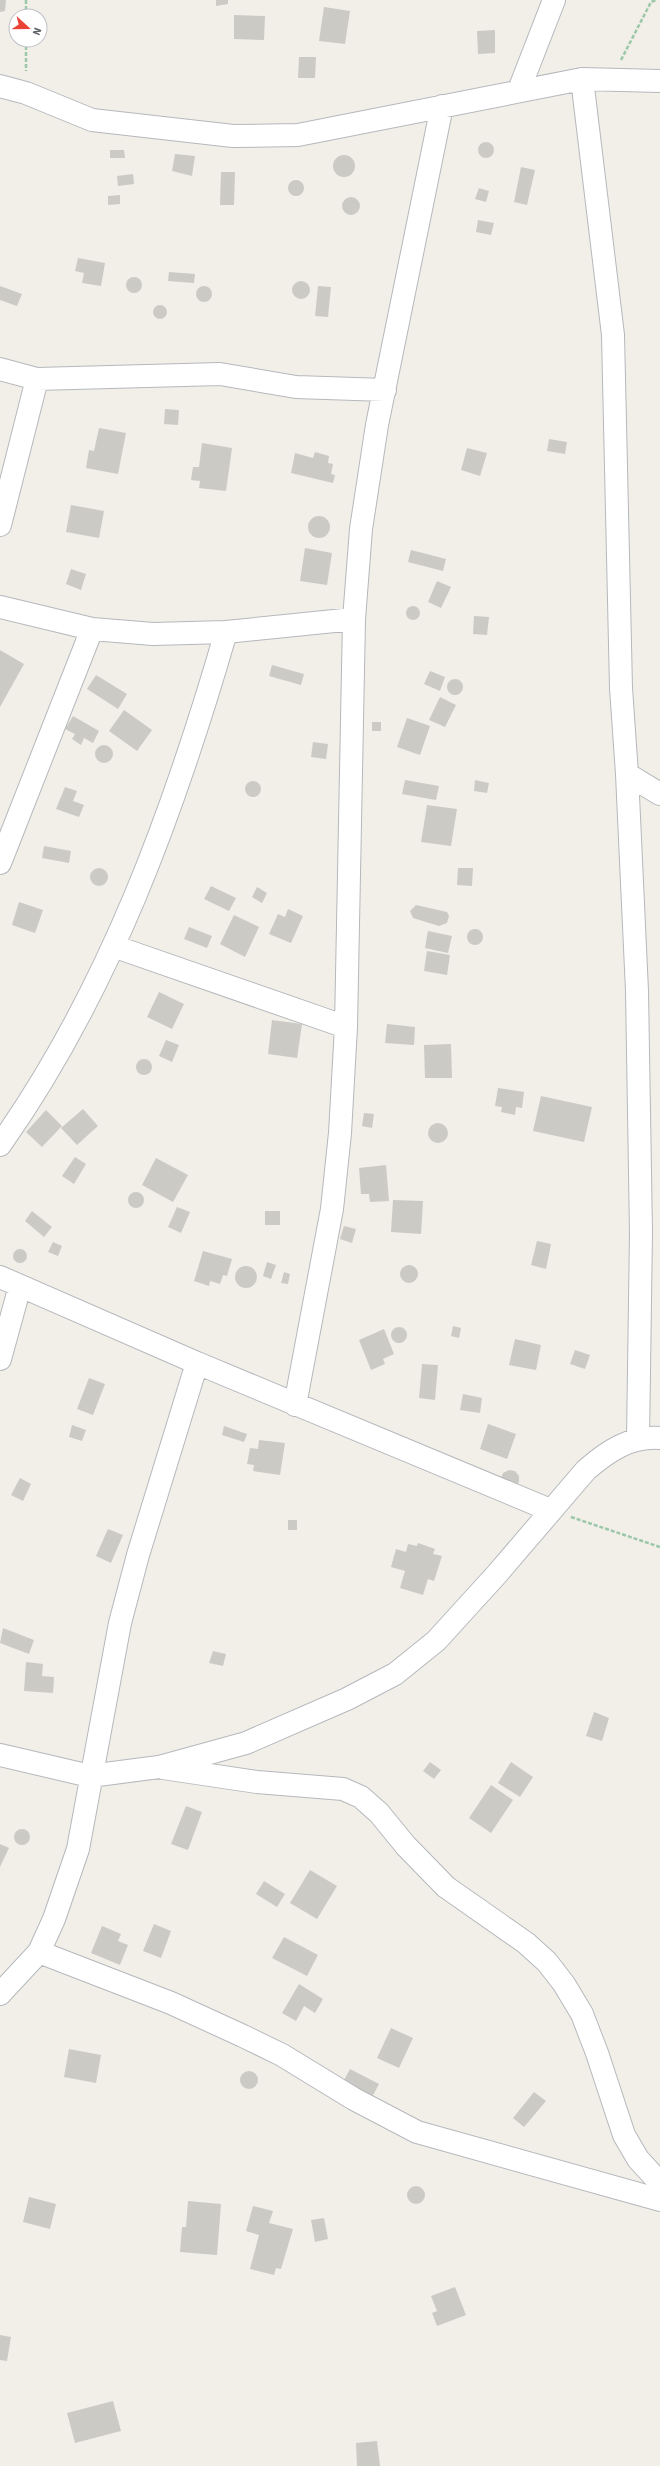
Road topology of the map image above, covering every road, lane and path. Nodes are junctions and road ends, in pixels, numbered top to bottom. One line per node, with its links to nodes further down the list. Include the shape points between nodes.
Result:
1 (554, 0): 8 (street)
2 (656, 0): 5 (path, via 652,2)
3 (26, 48): 9 (path)
4 (582, 79): 5 (street); 8 (street); 19 (street, via 613,335 621,688)
5 (609, 81): 6 (street)
6 (660, 81)
7 (0, 86): 9 (street)
8 (518, 90): 10 (street)
9 (26, 93): 10 (street, via 92,120 233,136 298,135)
10 (442, 106): 13 (street)
11 (0, 369): 12 (street)
12 (37, 379): 13 (street, via 220,374 296,387); 14 (street)
13 (385, 390): 16 (street, via 361,529)
14 (0, 525)
15 (0, 607): 17 (street)
16 (354, 619): 18 (street); 23 (street)
17 (92, 629): 18 (street, via 153,634); 21 (street)
18 (226, 632): 22 (street, via 198,726 172,800)
19 (627, 774): 20 (street); 31 (street, via 636,991 641,1224)
20 (660, 794)
21 (0, 864)
22 (113, 946): 23 (street); 24 (street, via 42,1080)
23 (346, 1027): 29 (street, via 340,1133 332,1209)
24 (0, 1145)
25 (0, 1277): 26 (street)
26 (20, 1286): 27 (street); 28 (street)
27 (0, 1359)
28 (197, 1363): 29 (street); 36 (street, via 120,1623)
29 (296, 1405): 32 (street)
30 (660, 1438): 31 (street)
31 (638, 1439): 32 (street, via 619,1445 601,1456)
32 (550, 1510): 33 (path); 35 (street, via 471,1604 436,1640 395,1674 347,1699 246,1743)
33 (660, 1547)
34 (0, 1755): 36 (street)
35 (159, 1767): 36 (street); 39 (street, via 257,1782 343,1789 361,1797 379,1813 406,1846 446,1887 526,1943 547,1962 582,2014 624,2135 638,2159)
36 (90, 1776): 37 (street, via 78,1849 54,1919)
37 (39, 1952): 38 (street); 40 (street, via 172,2003 243,2036 282,2055 354,2099 417,2132)
38 (0, 1994)
39 (660, 2183)
40 (660, 2200)

